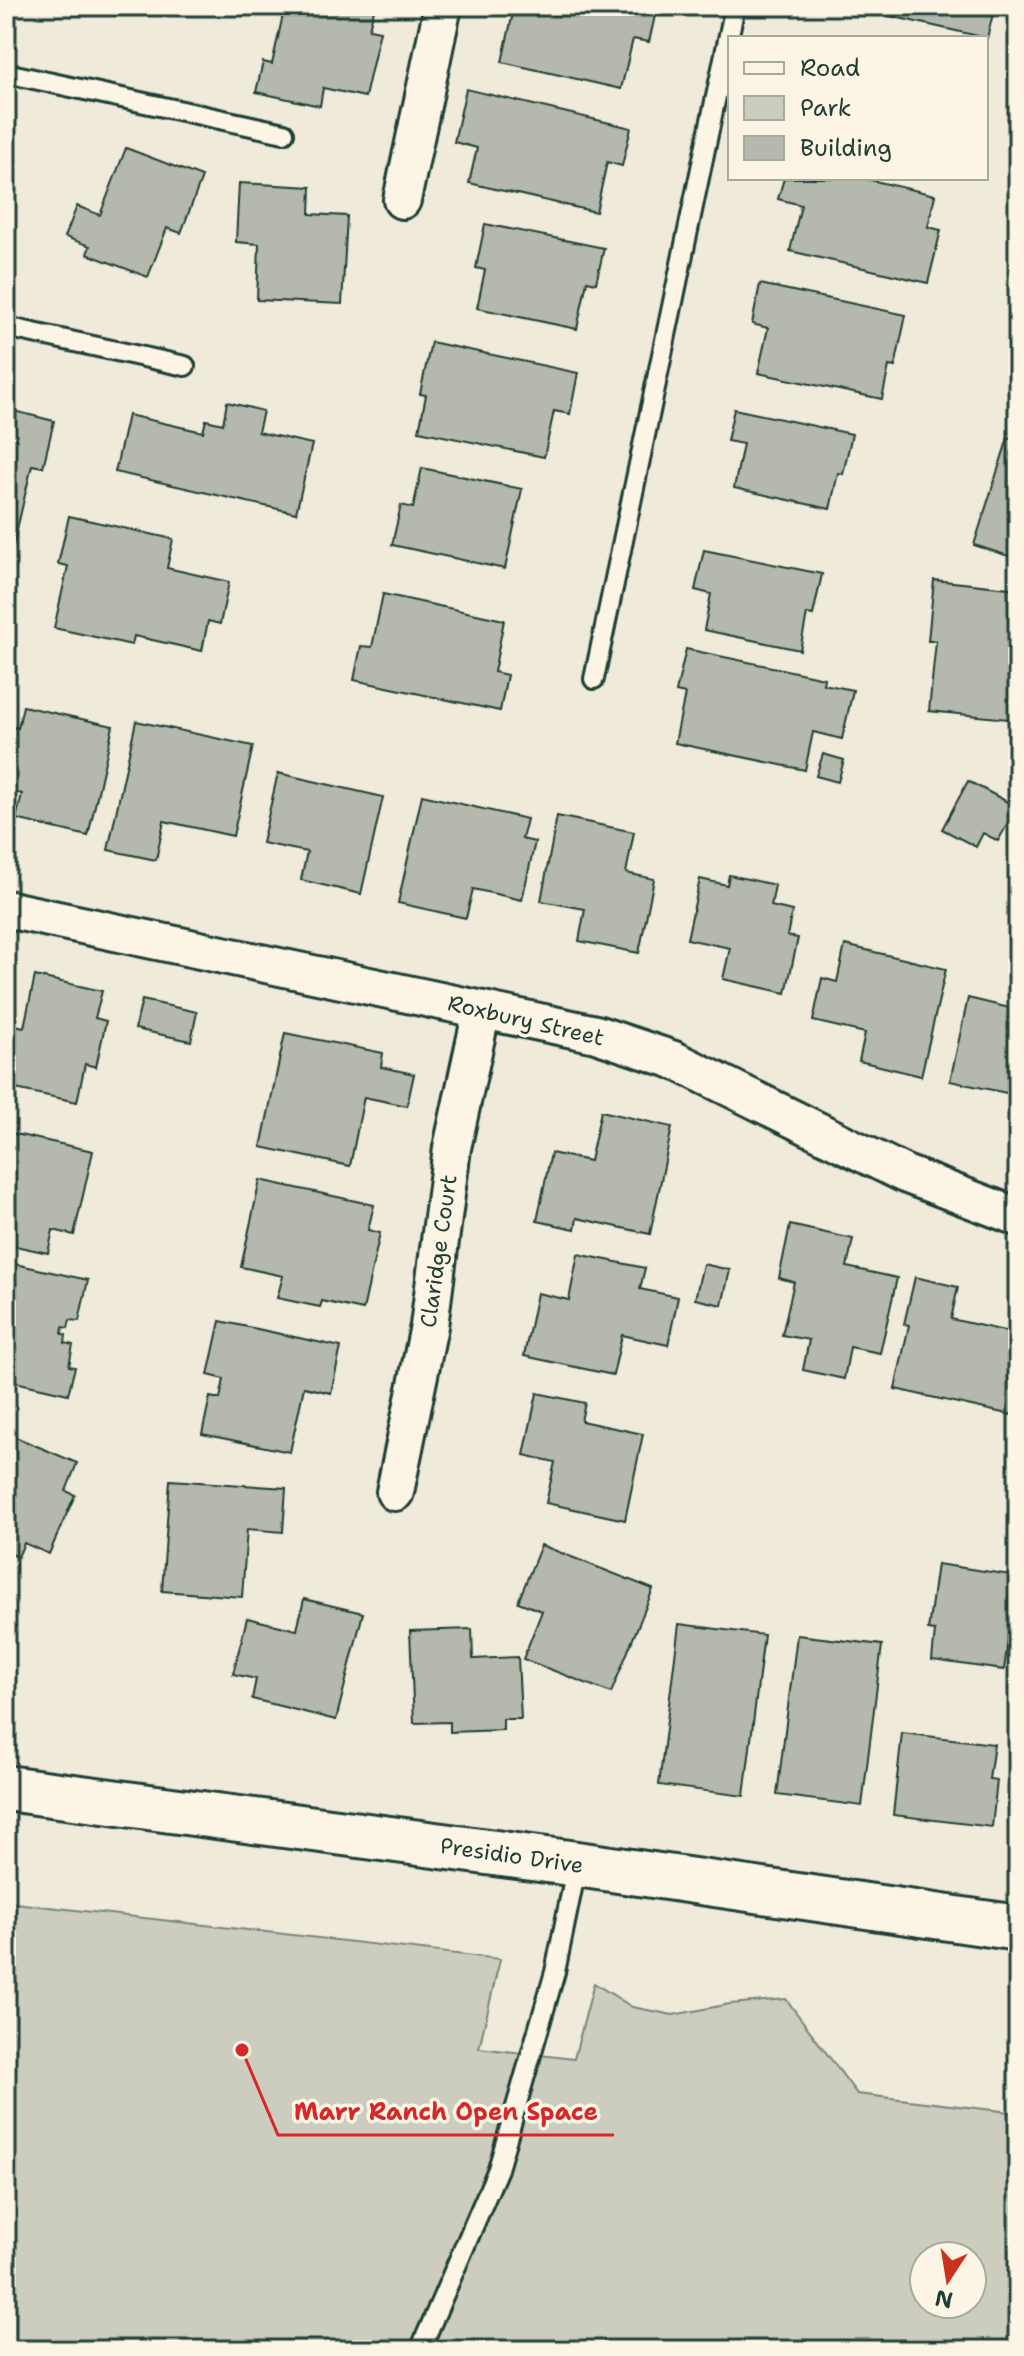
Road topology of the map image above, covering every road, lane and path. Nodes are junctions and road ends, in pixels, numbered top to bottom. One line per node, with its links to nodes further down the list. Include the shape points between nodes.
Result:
1 (443, 6): 7 (street)
2 (735, 6): 3 (lane)
3 (729, 36)
4 (728, 39): 10 (lane)
5 (6, 73): 6 (lane)
6 (284, 133)
7 (402, 200)
8 (6, 327): 9 (lane)
9 (185, 366)
10 (594, 679)
11 (6, 909): 12 (street, Roxbury Street)
12 (482, 1010): 13 (street, Roxbury Street, via 596,1034 674,1060 905,1174); 14 (street, Claridge Court, via 452,1148 429,1326)
13 (1018, 1217)
14 (395, 1492)
15 (6, 1788): 16 (street, Presidio Drive)
16 (577, 1864): 17 (street, Presidio Drive); 18 (lane, via 555,1972 498,2169)
17 (1018, 1928)
18 (420, 2350)

